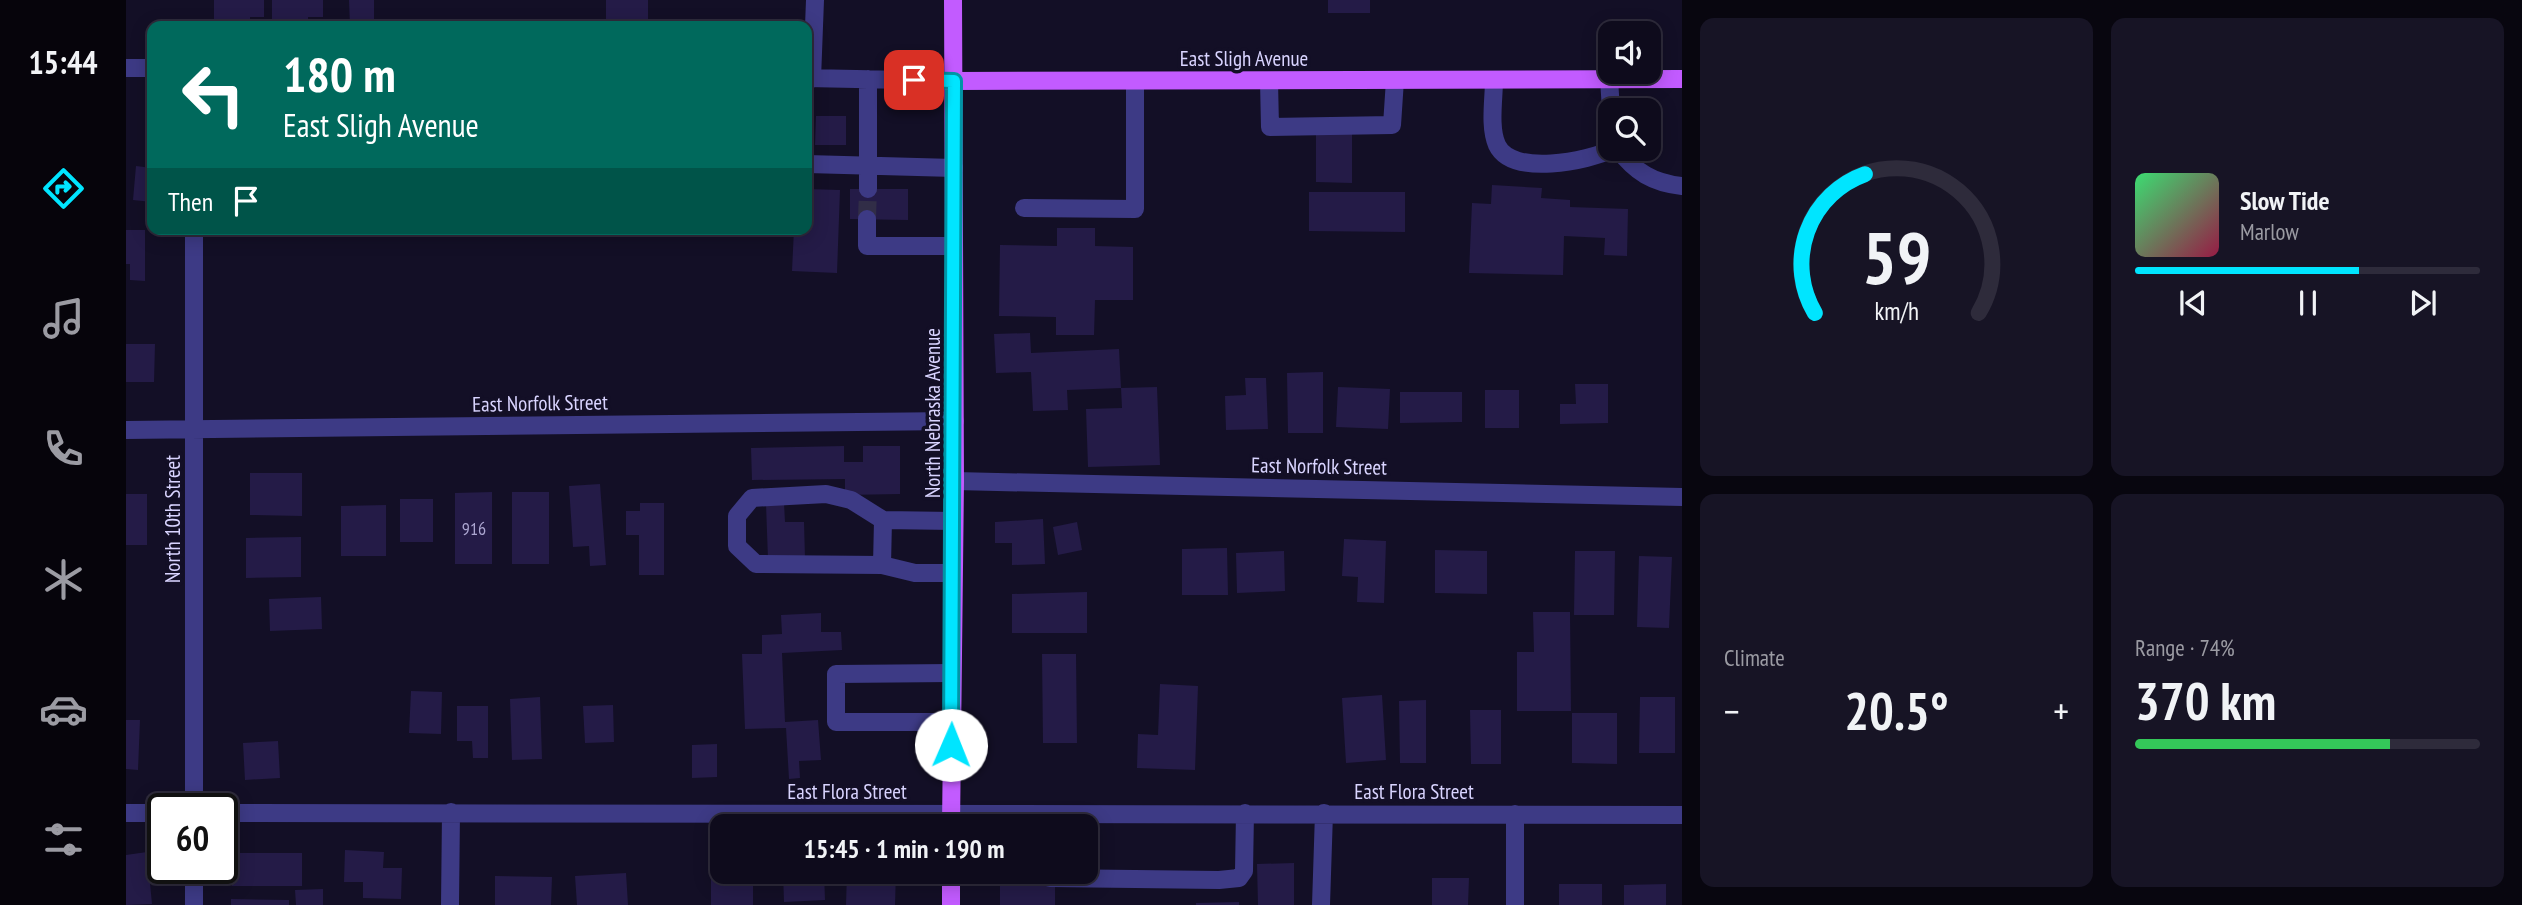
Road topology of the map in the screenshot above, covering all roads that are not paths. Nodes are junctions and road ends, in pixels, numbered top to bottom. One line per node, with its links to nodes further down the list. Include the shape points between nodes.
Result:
1 (815, 0): 3 (street)
2 (954, 0): 13 (main road, North Nebraska Avenue)
3 (812, 47)
4 (126, 68): 5 (street)
5 (147, 68)
6 (812, 78): 7 (street, East Sligh Avenue)
7 (868, 79): 13 (street, East Sligh Avenue); 19 (street)
8 (1598, 79): 12 (main road, East Sligh Avenue)
9 (1661, 79): 10 (main road, East Sligh Avenue)
10 (1682, 79)
11 (1395, 80): 12 (main road, East Sligh Avenue); 15 (main road, East Sligh Avenue); 15 (street, via 1392,125 1270,127)
12 (1494, 80): 16 (street, via 1494,131 1498,146 1508,157 1525,163 1550,163)
13 (954, 81): 14 (main road, East Sligh Avenue); 20 (main road, North Nebraska Avenue)
14 (1135, 81): 15 (main road, East Sligh Avenue); 23 (street, via 1135,209)
15 (1269, 81)
16 (1598, 156)
17 (1630, 161): 21 (street, via 1644,176)
18 (812, 164): 19 (street)
19 (868, 165): 20 (street); 22 (street)
20 (954, 168): 26 (main road, North Nebraska Avenue)
21 (1682, 186)
22 (868, 188)
23 (1024, 208)
24 (867, 219): 26 (street, via 867,246)
25 (194, 235): 29 (street, North 10th Street)
26 (954, 246): 27 (main road, North Nebraska Avenue)
27 (955, 421): 29 (street, East Norfolk Street); 30 (main road, North Nebraska Avenue)
28 (126, 430): 29 (street, East Norfolk Street)
29 (195, 430): 38 (street, North 10th Street)
30 (955, 481): 31 (street, East Norfolk Street); 33 (main road, North Nebraska Avenue)
31 (1682, 497)
32 (883, 520): 33 (street); 34 (street); 34 (street, via 851,500 827,494 752,498 737,516 737,546 756,564)
33 (954, 521): 35 (main road, North Nebraska Avenue)
34 (882, 565): 35 (street, via 915,573)
35 (953, 573): 36 (main road, North Nebraska Avenue)
36 (952, 673): 37 (main road, North Nebraska Avenue); 37 (street, via 836,674 836,722)
37 (952, 722): 45 (main road, North Nebraska Avenue)
38 (194, 793)
39 (451, 812): 42 (street, East Flora Street); 47 (street, East Flora Street); 54 (street)
40 (126, 813): 41 (street)
41 (147, 813)
42 (238, 813)
43 (1245, 813): 44 (street, East Flora Street); 49 (street, East Flora Street); 50 (street, via 1244,871 1239,878)
44 (1324, 813): 46 (street, East Flora Street); 56 (street)
45 (951, 814)
46 (1515, 814): 48 (street, East Flora Street); 57 (street)
47 (710, 816)
48 (1682, 816)
49 (1098, 818)
50 (1098, 879)
51 (194, 884): 53 (street)
52 (951, 884): 55 (main road)
53 (194, 905)
54 (450, 905)
55 (951, 905)
56 (1321, 905)
57 (1515, 905)

